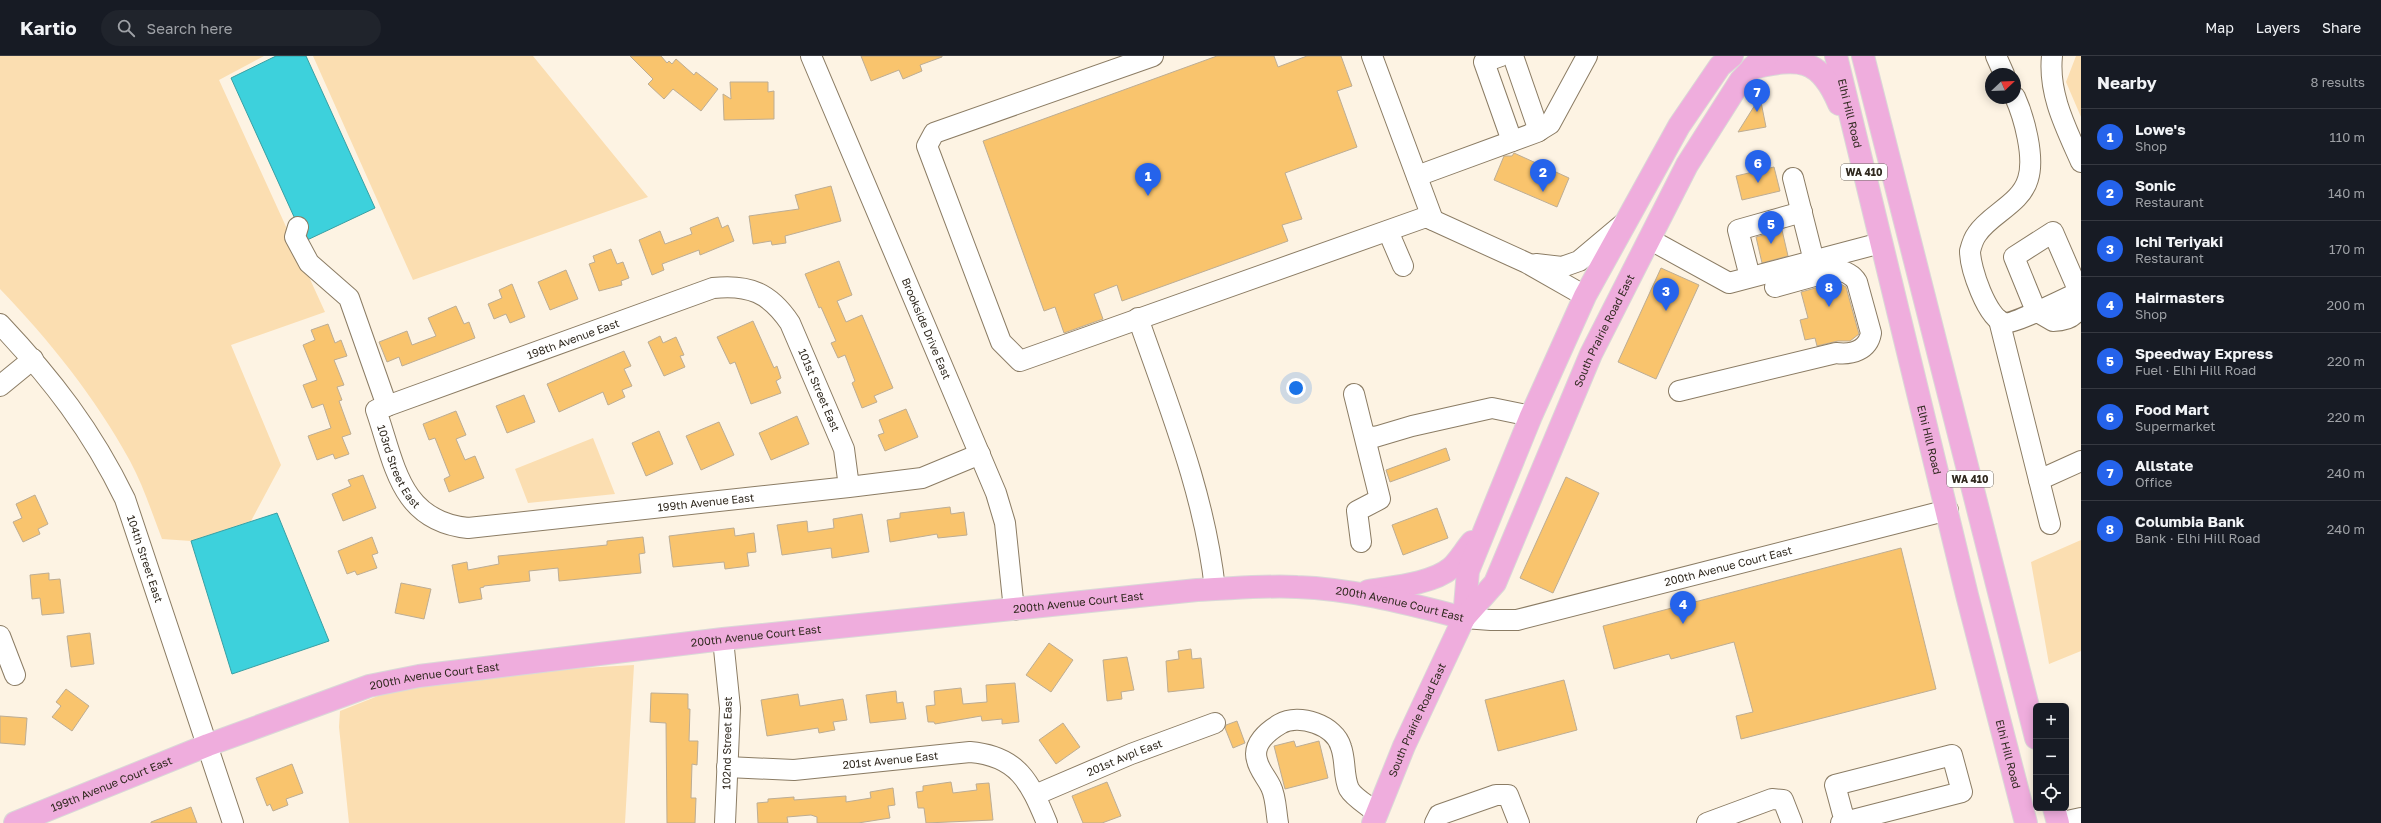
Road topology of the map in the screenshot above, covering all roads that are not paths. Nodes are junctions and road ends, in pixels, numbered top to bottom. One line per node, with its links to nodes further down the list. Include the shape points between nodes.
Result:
1 (811, 56): 46 (street, Brookside Drive East)
2 (1153, 56): 36 (street, via 934,133 927,146 1001,342 1020,361)
3 (1372, 56): 18 (street)
4 (1501, 56): 16 (street, via 1484,62)
5 (1513, 56): 15 (street)
6 (1588, 56): 15 (street, via 1550,124)
7 (1836, 56): 20 (main road, Elhi Hill Road / WA 410)
8 (1863, 56): 63 (main road, WA 410)
9 (1996, 56): 13 (street)
10 (2052, 56): 17 (street, via 2052,82 2058,106)
11 (1725, 59): 23 (main road, South Prairie Road East, via 1679,126)
12 (1760, 62): 20 (main road, via 1805,62 1826,79 1838,102); 26 (main road, South Prairie Road East, via 1741,80 1687,165)
13 (2001, 68)
14 (2018, 104): 37 (street, via 2024,122 2030,165 2028,180 2021,192 1977,234 1970,250 1978,285)
15 (1539, 131): 16 (street)
16 (1512, 141): 18 (street)
17 (2081, 162)
18 (1417, 176): 22 (street)
19 (1793, 178): 21 (street)
20 (1865, 179): 27 (main road, Elhi Hill Road / WA 410)
21 (1802, 212): 28 (street); 31 (street, via 1738,230)
22 (1433, 220): 25 (street, via 1426,217); 29 (street)
23 (1625, 223): 29 (street, via 1579,261 1562,266); 33 (main road, South Prairie Road East)
24 (298, 226): 43 (street, 103rd Street East, via 295,237 309,263 349,298)
25 (1388, 231): 30 (street); 36 (street)
26 (1649, 240): 31 (street, via 1729,283); 58 (main road, South Prairie Road East, via 1591,354 1495,583)
27 (1881, 244): 28 (street); 50 (main road, Elhi Hill Road / WA 410)
28 (1814, 261): 31 (street)
29 (1527, 263): 33 (street)
30 (1403, 266)
31 (1750, 278)
32 (1776, 287): 41 (street, via 1843,270 1857,282 1870,340 1864,347 1846,354 1836,353)
33 (1585, 296): 44 (main road, South Prairie Road East)
34 (771, 300): 43 (street, 198th Avenue East, via 749,289 731,286 713,288); 49 (street, 101st Street East, via 782,310 790,323 832,421 846,459)
35 (2036, 311): 35 (street, via 2080,292 2053,232 2014,257); 37 (street, via 2011,322)
36 (1138, 318): 55 (street, via 1204,515)
37 (1999, 320): 48 (street)
38 (0, 324): 39 (street, 104th Street East)
39 (33, 359): 40 (street); 64 (street, 104th Street East, via 90,434 125,500)
40 (0, 386)
41 (1679, 391)
42 (1354, 394): 45 (street)
43 (381, 408): 51 (street, 103rd Street East, via 403,486 410,499)
44 (1531, 416): 45 (street, via 1492,408 1375,437); 53 (main road, South Prairie Road East)
45 (1366, 436): 54 (street, via 1380,499 1357,511)
46 (980, 454): 49 (street, 199th Avenue East, via 922,478); 57 (street, Brookside Drive East, via 1005,523)
47 (2081, 461): 48 (street)
48 (2039, 480): 52 (street)
49 (850, 487): 51 (street, 199th Avenue East, via 468,528 451,526)
50 (1948, 510): 58 (street, 200th Avenue Court East, via 1517,620); 80 (main road, Elhi Hill Road / WA 410)
51 (430, 517)
52 (2050, 524)
53 (1487, 526): 56 (main road, via 1451,568 1440,575 1419,582); 58 (main road, South Prairie Road East, via 1468,571)
54 (1361, 542)
55 (1215, 589): 56 (main road, 200th Avenue Court East, via 1297,587); 57 (main road, 200th Avenue Court East)
56 (1354, 594): 58 (main road, 200th Avenue Court East, via 1379,597)
57 (1014, 610): 60 (main road, 200th Avenue Court East)
58 (1464, 618): 68 (main road, South Prairie Road East, via 1404,746)
59 (0, 636): 61 (street)
60 (723, 639): 64 (main road, 200th Avenue Court East, via 418,676 369,686); 65 (street, 102nd Street East, via 730,708)
61 (15, 675)
62 (1215, 723): 66 (street, 201st Avpl East, via 1132,754)
63 (2033, 726)
64 (208, 745): 70 (main road, 199th Avenue Court East); 71 (street, 104th Street East)
65 (727, 767): 66 (street, 201st Avenue East, via 794,770 970,752 985,753 1014,767 1027,780); 72 (street, 102nd Street East)
66 (1035, 795): 73 (street)
67 (2055, 811): 81 (main road)
68 (1375, 818): 74 (street, via 1350,791 1346,782 1341,746 1332,734 1313,721 1301,719 1282,722 1270,729 1258,747 1256,759 1272,788)
69 (2081, 818): 81 (street)
70 (15, 823)
71 (233, 823)
72 (725, 823)
73 (1047, 823)
74 (1278, 823)
75 (1435, 823): 76 (street, via 1439,815 1496,795 1508,795)
76 (1519, 823)
77 (1707, 823): 78 (street, via 1772,799 1783,800)
78 (1792, 823)
79 (1843, 823): 79 (street, via 1962,792 1952,755 1835,785)
80 (2026, 823)
81 (2058, 823)

